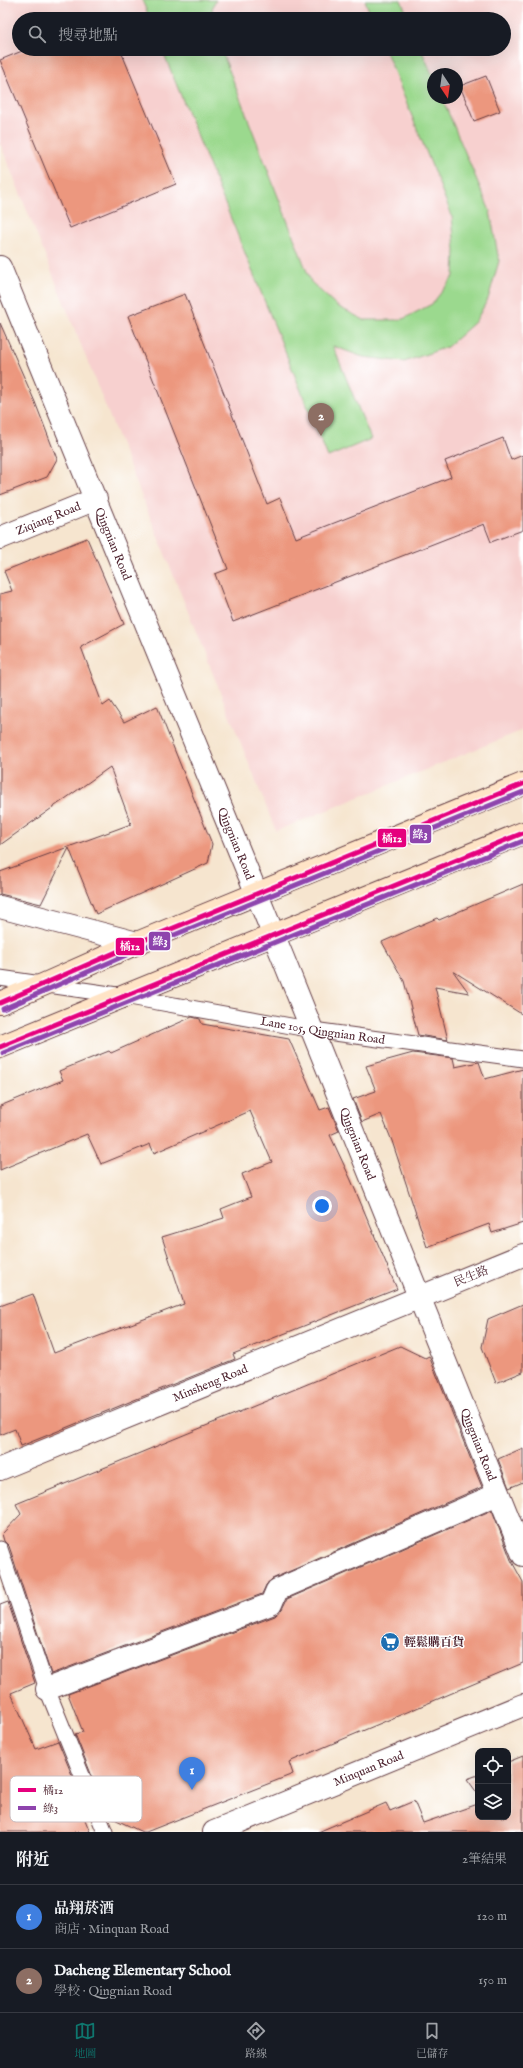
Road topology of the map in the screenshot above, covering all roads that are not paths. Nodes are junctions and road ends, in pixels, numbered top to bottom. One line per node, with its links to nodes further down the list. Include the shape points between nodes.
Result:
1 (0, 267): 2 (street, Qingnian Road)
2 (96, 499): 3 (street, Ziqiang Road); 6 (street, Qingnian Road)
3 (0, 538)
4 (523, 784): 6 (main road)
5 (523, 833): 8 (main road)
6 (257, 894): 8 (street, Qingnian Road); 9 (main road)
7 (0, 907): 9 (street)
8 (274, 935): 12 (main road); 14 (street, Qingnian Road)
9 (137, 943): 11 (main road)
10 (0, 978): 11 (lane, Lane 105, Qingnian Road)
11 (46, 984): 12 (lane, Lane 105, Qingnian Road); 13 (main road)
12 (124, 996): 14 (lane, Lane 105, Qingnian Road); 15 (main road)
13 (0, 1003)
14 (312, 1030): 16 (lane, Lane 105, Qingnian Road); 18 (street, Qingnian Road)
15 (0, 1047)
16 (523, 1059)
17 (523, 1255): 18 (street, 民生路)
18 (420, 1297): 19 (street, Minsheng Road); 20 (street, Qingnian Road)
19 (0, 1469)
20 (498, 1494): 22 (street, Qingnian Road); 23 (street, via 277,1590 271,1604)
21 (0, 1549): 23 (lane)
22 (523, 1555)
23 (47, 1689): 25 (lane)
24 (523, 1704): 28 (street, Minquan Road)
25 (82, 1776)
26 (101, 1822): 27 (lane)
27 (105, 1832)
28 (214, 1832)

